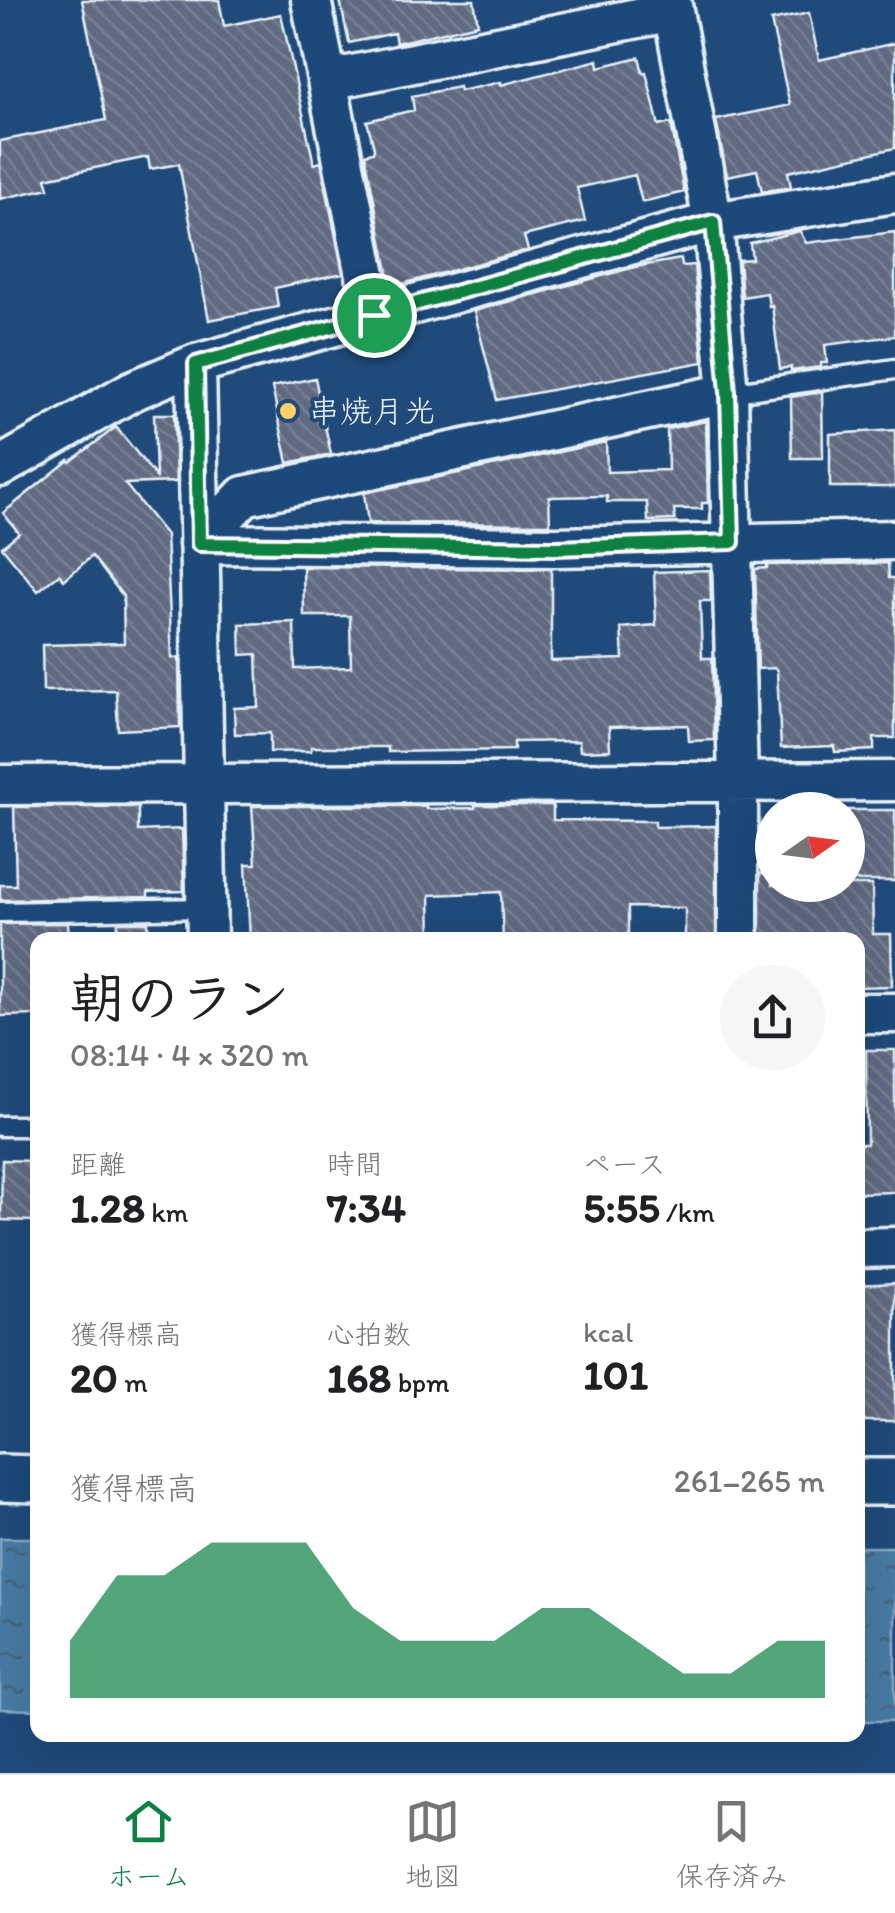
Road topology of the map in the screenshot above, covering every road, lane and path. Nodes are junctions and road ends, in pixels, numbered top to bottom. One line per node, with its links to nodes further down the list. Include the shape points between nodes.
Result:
1 (311, 0): 3 (street)
2 (672, 6): 3 (street); 5 (street)
3 (328, 80): 6 (street)
4 (895, 192): 5 (street)
5 (713, 222): 6 (street); 9 (street)
6 (374, 315): 7 (street)
7 (196, 364): 10 (street); 13 (street)
8 (895, 369): 9 (lane)
9 (728, 392): 12 (street); 13 (street, via 244,496)
10 (0, 467)
11 (895, 540): 12 (street)
12 (732, 542): 13 (street, via 556,548); 14 (street)
13 (199, 544): 16 (street)
14 (738, 782): 15 (street); 16 (street); 20 (street)
15 (895, 782)
16 (203, 784): 17 (street); 19 (street)
17 (0, 786)
18 (0, 912): 19 (lane)
19 (206, 924)
20 (738, 932)
21 (895, 1012): 22 (street)
22 (865, 1013)
23 (0, 1126): 24 (lane)
24 (30, 1126)
25 (895, 1247): 26 (street)
26 (865, 1248)
27 (0, 1478): 28 (street)
28 (30, 1479)
29 (865, 1482): 30 (street)
30 (895, 1482)

